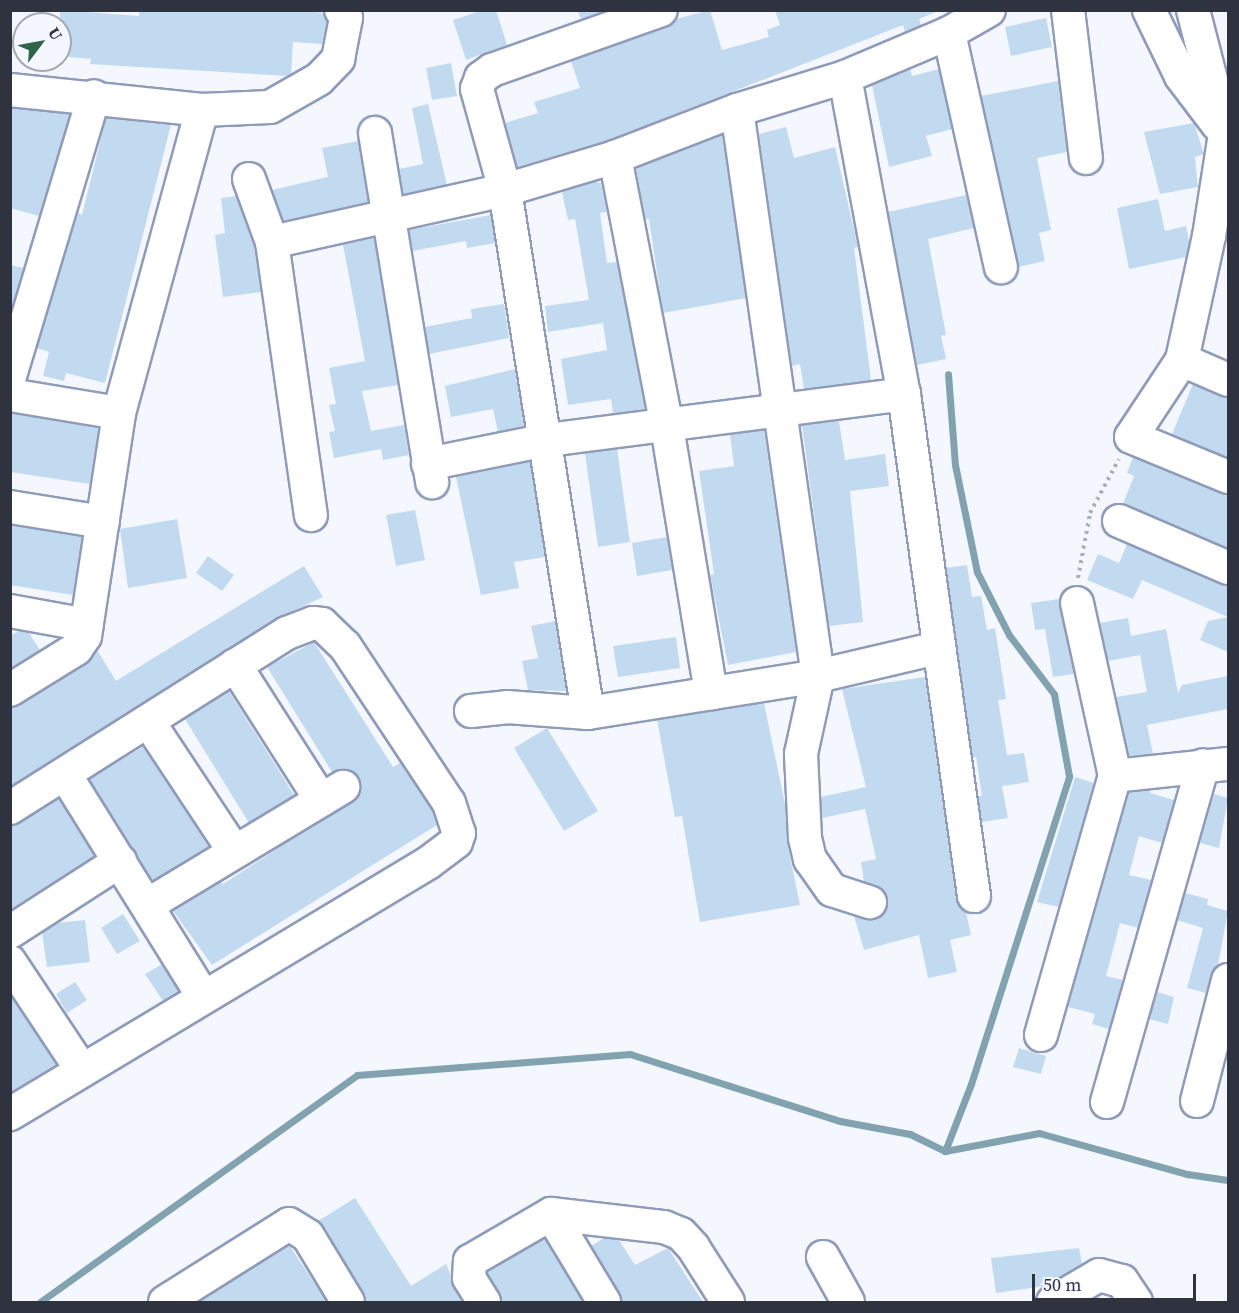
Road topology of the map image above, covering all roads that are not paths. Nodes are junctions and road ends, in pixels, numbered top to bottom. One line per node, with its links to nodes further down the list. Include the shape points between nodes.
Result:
1 (341, 10): 11 (street, via 346,18 338,59 319,79 270,107)
2 (661, 10): 18 (street, via 492,70 481,78 477,89)
3 (989, 10): 7 (street)
4 (1068, 10): 16 (street)
5 (1149, 10): 14 (street, via 1181,76)
6 (1193, 10): 14 (street)
7 (949, 33): 8 (street); 21 (street)
8 (845, 77): 12 (street); 25 (street)
9 (10, 90): 10 (street)
10 (94, 96): 11 (street); 23 (street)
11 (202, 110): 27 (street)
12 (737, 111): 15 (street); 28 (street)
13 (375, 133): 19 (street)
14 (1227, 135): 22 (street)
15 (615, 157): 18 (street); 29 (street)
16 (1086, 158)
17 (249, 179): 20 (street)
18 (505, 190): 19 (street); 30 (street)
19 (389, 218): 20 (street); 30 (street, via 430,473)
20 (272, 242): 33 (street)
21 (1001, 267)
22 (1182, 360): 24 (street); 31 (street, via 1131,437)
23 (10, 376)
24 (1228, 380)
25 (904, 394): 28 (street); 40 (street)
26 (10, 395): 27 (street)
27 (119, 413): 35 (street)
28 (779, 413): 29 (street); 42 (street)
29 (667, 427): 30 (street); 44 (street)
30 (547, 441): 46 (street)
31 (1228, 477)
32 (10, 507): 35 (street)
33 (311, 515)
34 (1119, 521): 36 (street)
35 (103, 522): 39 (street)
36 (1228, 568)
37 (1077, 603): 50 (street)
38 (10, 611): 39 (street)
39 (87, 625): 43 (street, via 76,649)
40 (937, 648): 42 (street); 54 (street)
41 (235, 665): 47 (street); 52 (street, via 332,793); 60 (street, via 304,625 322,624 329,629 345,646 449,802 459,833 456,842 428,863)
42 (818, 676): 44 (street); 55 (street, via 801,754 805,838 810,859 832,890)
43 (10, 690)
44 (711, 693): 46 (street)
45 (471, 711): 46 (street, via 507,707)
46 (588, 713)
47 (148, 721): 49 (street); 52 (street)
48 (1216, 764): 50 (street); 64 (street)
49 (66, 776): 51 (street); 53 (street)
50 (1115, 776): 61 (street)
51 (10, 808)
52 (234, 851): 56 (street)
53 (120, 861): 56 (street); 57 (street)
54 (974, 896)
55 (870, 902)
56 (149, 904): 60 (street)
57 (10, 932)
58 (15, 978): 62 (street)
59 (1228, 980): 63 (street)
60 (203, 996): 62 (street)
61 (1041, 1035)
62 (81, 1069): 65 (street)
63 (1197, 1101)
64 (1107, 1102)
65 (10, 1114)
66 (552, 1214): 70 (street, via 470,1261 469,1278); 71 (street); 72 (street, via 664,1227 681,1234 693,1246)
67 (823, 1257): 73 (street)
68 (165, 1302): 69 (street, via 289,1224 308,1236)
69 (348, 1302)
70 (484, 1302)
71 (604, 1302)
72 (728, 1302)
73 (848, 1302)
74 (1053, 1302): 75 (street, via 1098,1275 1122,1281)
75 (1136, 1302)

